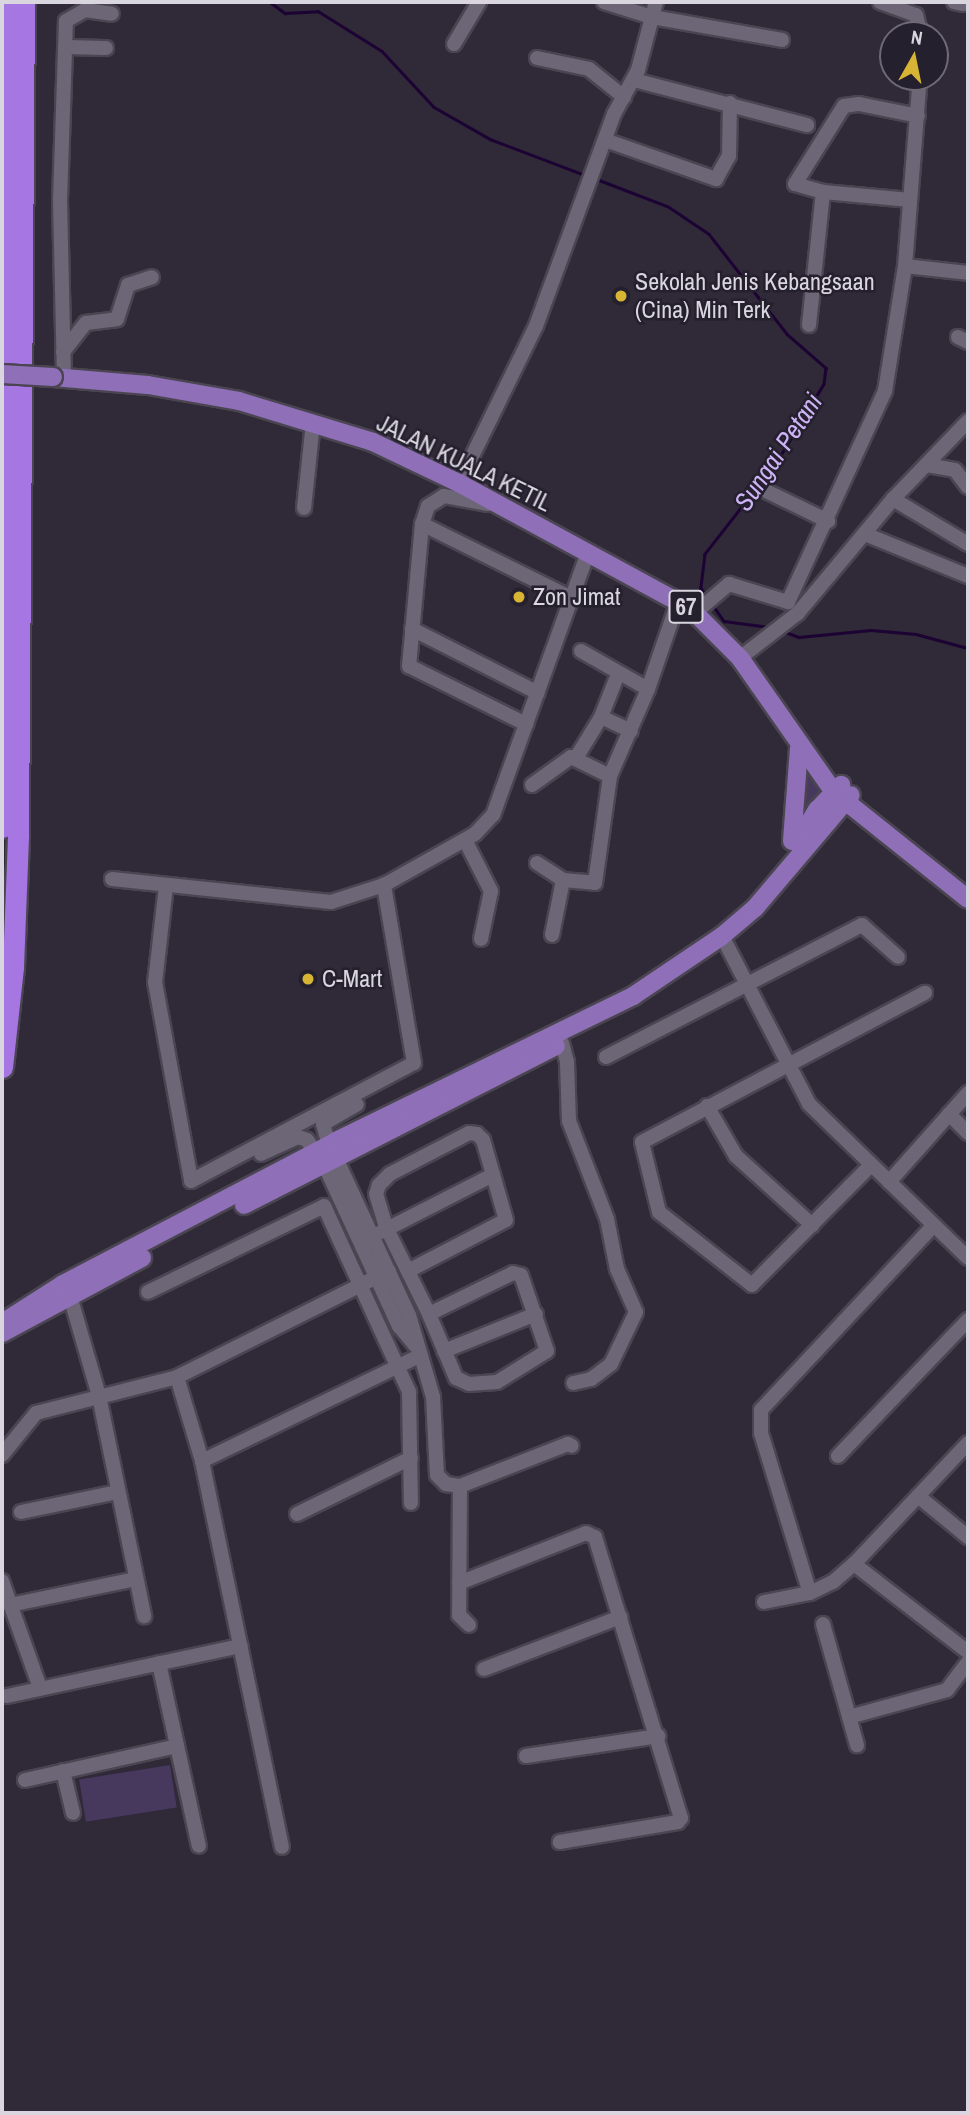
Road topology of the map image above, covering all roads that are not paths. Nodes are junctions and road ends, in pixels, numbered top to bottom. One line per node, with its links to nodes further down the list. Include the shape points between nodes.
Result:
1 (7, 2): 64 (highway)
2 (24, 2): 84 (highway, via 18,834 13,967)
3 (479, 2): 11 (street)
4 (604, 2): 8 (street)
5 (656, 2): 8 (street)
6 (880, 2): 9 (street, via 916,15)
7 (112, 14): 12 (street, via 85,10 70,16)
8 (652, 16): 10 (street); 15 (street)
9 (918, 21)
10 (782, 40)
11 (454, 44)
12 (65, 47): 13 (street); 28 (street, via 60,200)
13 (106, 48)
14 (537, 58): 17 (street, via 589,69)
15 (634, 80): 17 (street); 18 (street)
16 (919, 91): 19 (street)
17 (624, 97): 21 (street)
18 (730, 103): 20 (street); 21 (street, via 729,156 716,179)
19 (918, 116): 22 (street, via 859,104 839,110 795,184); 23 (street)
20 (807, 125)
21 (605, 141): 34 (street, via 536,326)
22 (823, 192): 23 (street); 27 (street)
23 (910, 200): 24 (street)
24 (905, 266): 25 (street); 40 (street, via 892,369)
25 (968, 273)
26 (152, 277): 28 (street, via 128,285 117,319 86,323)
27 (809, 325)
28 (63, 352): 30 (street)
29 (2, 374): 30 (main road, JALAN KUALA KETIL / 67, bridge)
30 (58, 377): 32 (main road, JALAN KUALA KETIL / 67, via 161,387)
31 (968, 421): 33 (street)
32 (313, 422): 34 (main road, JALAN KUALA KETIL / 67, via 392,449); 39 (street)
33 (927, 464): 35 (street, via 955,470); 37 (street)
34 (460, 483): 38 (main road, JALAN KUALA KETIL / 67)
35 (968, 488)
36 (768, 492): 40 (street)
37 (893, 499): 42 (street); 43 (street)
38 (503, 507): 41 (street, via 444,496 428,506); 44 (main road, JALAN KUALA KETIL / 67)
39 (304, 508)
40 (828, 521): 49 (street)
41 (422, 524): 46 (street); 50 (street)
42 (865, 534): 45 (street); 49 (street)
43 (968, 544)
44 (587, 553): 46 (street); 47 (main road, JALAN KUALA KETIL / 67)
45 (968, 576)
46 (573, 598): 55 (street)
47 (678, 602): 48 (main road, JALAN KUALA KETIL / 67); 54 (street)
48 (700, 608): 49 (street, via 719,589 734,584); 52 (main road, JALAN KUALA KETIL / 67)
49 (793, 611): 52 (street)
50 (412, 629): 55 (street); 57 (street, via 409,666)
51 (580, 652): 53 (street)
52 (740, 658): 59 (main road, JALAN KUALA KETIL / 67)
53 (618, 674): 54 (street); 56 (street)
54 (648, 689): 58 (street)
55 (538, 693): 57 (street)
56 (601, 717): 58 (street); 60 (street)
57 (526, 724): 65 (street, via 493,815)
58 (631, 731): 61 (street)
59 (796, 740): 63 (main road, JALAN KUALA KETIL / 67); 66 (main road)
60 (576, 758): 61 (street); 62 (street, via 566,758)
61 (610, 776): 70 (street, via 595,884)
62 (532, 785)
63 (842, 793): 66 (main road, via 801,833); 68 (main road); 73 (main road, JALAN KUALA KETIL / 67, via 893,841)
64 (2, 827)
65 (465, 840): 71 (street); 76 (street, via 491,891)
66 (789, 859): 68 (main road)
67 (537, 863): 70 (street)
68 (780, 878): 75 (main road, via 755,908)
69 (112, 879): 72 (street)
70 (562, 880): 74 (street)
71 (384, 885): 72 (street, via 350,900 309,903); 85 (street, via 414,1063)
72 (166, 886): 92 (street, via 155,982 191,1181)
73 (968, 899)
74 (552, 935)
75 (722, 936): 78 (street); 80 (main road)
76 (481, 939)
77 (898, 957): 78 (street, via 863,925)
78 (747, 984): 82 (street); 83 (street)
79 (925, 993): 83 (street)
80 (589, 1021): 81 (main road, via 580,1033); 90 (main road)
81 (562, 1043): 90 (main road); 114 (street, via 569,1121 607,1219 617,1269 636,1312 611,1364 591,1379)
82 (606, 1057)
83 (789, 1063): 87 (street); 91 (street, via 809,1104)
84 (2, 1067)
85 (383, 1080): 90 (street, via 371,1096 323,1124); 92 (street)
86 (968, 1093): 88 (street)
87 (708, 1106): 96 (street, via 736,1156); 96 (street, via 642,1142 659,1212 752,1284)
88 (949, 1114): 89 (street); 94 (street)
89 (968, 1133)
90 (326, 1155): 92 (street, via 298,1137 224,1170); 98 (street); 101 (street); 104 (main road); 108 (main road, via 63,1284)
91 (871, 1165): 94 (street); 96 (street)
92 (210, 1171)
93 (493, 1175): 97 (street); 97 (street, via 483,1140 469,1133 390,1174 379,1185 376,1194); 100 (street, via 506,1218 503,1223)
94 (890, 1182): 95 (street)
95 (934, 1224): 99 (street); 133 (street, via 761,1410 761,1433)
96 (811, 1225)
97 (387, 1229): 98 (street); 100 (street)
98 (373, 1236): 101 (street)
99 (968, 1258)
100 (408, 1271): 105 (street)
101 (383, 1274): 102 (street); 110 (street)
102 (361, 1285): 103 (street, via 324,1206); 112 (street); 113 (street)
103 (148, 1292)
104 (70, 1296): 109 (main road); 115 (street)
105 (429, 1314): 106 (street, via 516,1273 524,1279); 111 (street)
106 (536, 1314): 111 (street); 111 (street, via 547,1351 497,1382 464,1383 456,1378)
107 (968, 1321): 119 (street)
108 (2, 1323)
109 (2, 1333)
110 (419, 1351): 112 (street); 122 (street, via 433,1397 437,1475 446,1484)
111 (444, 1351)
112 (396, 1365): 120 (street, via 409,1392); 121 (street)
113 (177, 1377): 115 (street); 121 (street)
114 (573, 1383)
115 (99, 1396): 118 (street, via 36,1413); 123 (street)
116 (968, 1443): 124 (street)
117 (572, 1446): 122 (street)
118 (2, 1455)
119 (838, 1456)
120 (411, 1458): 125 (street); 127 (street)
121 (202, 1461): 140 (street)
122 (460, 1486): 132 (street)
123 (118, 1492): 126 (street); 130 (street)
124 (918, 1496): 128 (street); 129 (street)
125 (411, 1503)
126 (21, 1512)
127 (297, 1514)
128 (968, 1537)
129 (854, 1564): 133 (street); 141 (street)
130 (136, 1579): 135 (street); 136 (street)
131 (2, 1581): 135 (street)
132 (459, 1583): 137 (street, via 592,1534); 139 (street, via 459,1615)
133 (810, 1593): 134 (street)
134 (764, 1602)
135 (10, 1605): 145 (street)
136 (144, 1616)
137 (620, 1617): 144 (street); 148 (street)
138 (823, 1624): 147 (street)
139 (468, 1626)
140 (241, 1646): 143 (street); 157 (street)
141 (968, 1652)
142 (968, 1662): 147 (street, via 947,1690)
143 (159, 1663): 145 (street); 150 (street)
144 (484, 1669)
145 (40, 1688): 146 (street)
146 (7, 1696)
147 (849, 1717): 149 (street)
148 (659, 1736): 151 (street); 155 (street, via 682,1812 678,1822)
149 (857, 1745)
150 (177, 1746): 152 (street); 156 (street)
151 (526, 1756)
152 (63, 1771): 153 (street); 154 (street)
153 (25, 1780)
154 (73, 1813)
155 (560, 1842)
156 (199, 1846)
157 (282, 1847)

